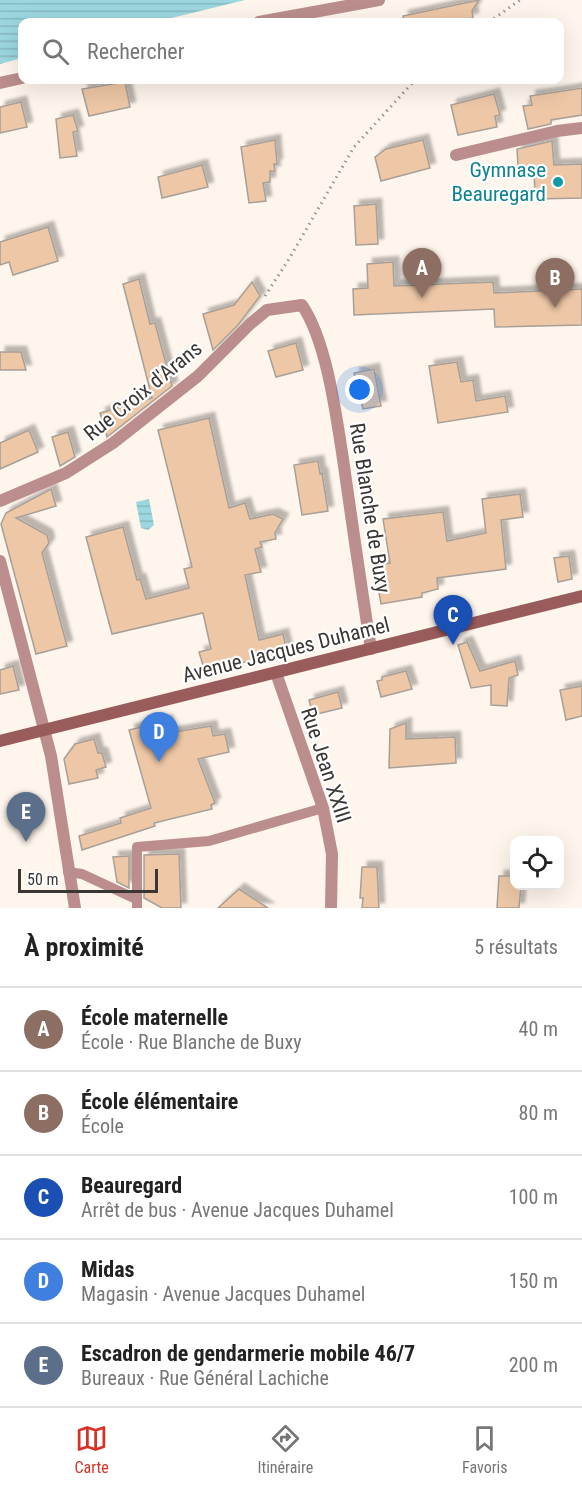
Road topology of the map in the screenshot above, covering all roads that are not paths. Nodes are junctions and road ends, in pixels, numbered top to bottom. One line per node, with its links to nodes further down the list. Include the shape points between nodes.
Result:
1 (379, 0): 2 (street)
2 (281, 18)
3 (18, 79): 4 (street)
4 (0, 83)
5 (582, 128): 6 (street)
6 (456, 155)
7 (302, 305): 8 (street, Rue Croix d'Arans, via 267,310 198,376 113,442 66,472); 11 (street, Rue Blanche de Buxy, via 309,315 335,407)
8 (0, 501)
9 (0, 561): 13 (street)
10 (582, 596): 11 (main road, Avenue Jacques Duhamel)
11 (371, 649): 12 (main road, Avenue Jacques Duhamel)
12 (276, 673): 13 (main road, Avenue Jacques Duhamel); 15 (street, Rue Jean XXIII)
13 (45, 731): 14 (main road, Avenue Jacques Duhamel); 16 (street)
14 (0, 741)
15 (323, 808): 17 (lane, via 209,841 137,847); 19 (street, Rue Jean XXIII, via 332,854)
16 (68, 872): 17 (lane, via 82,874); 18 (street)
17 (137, 904)
18 (75, 908)
19 (331, 908)

